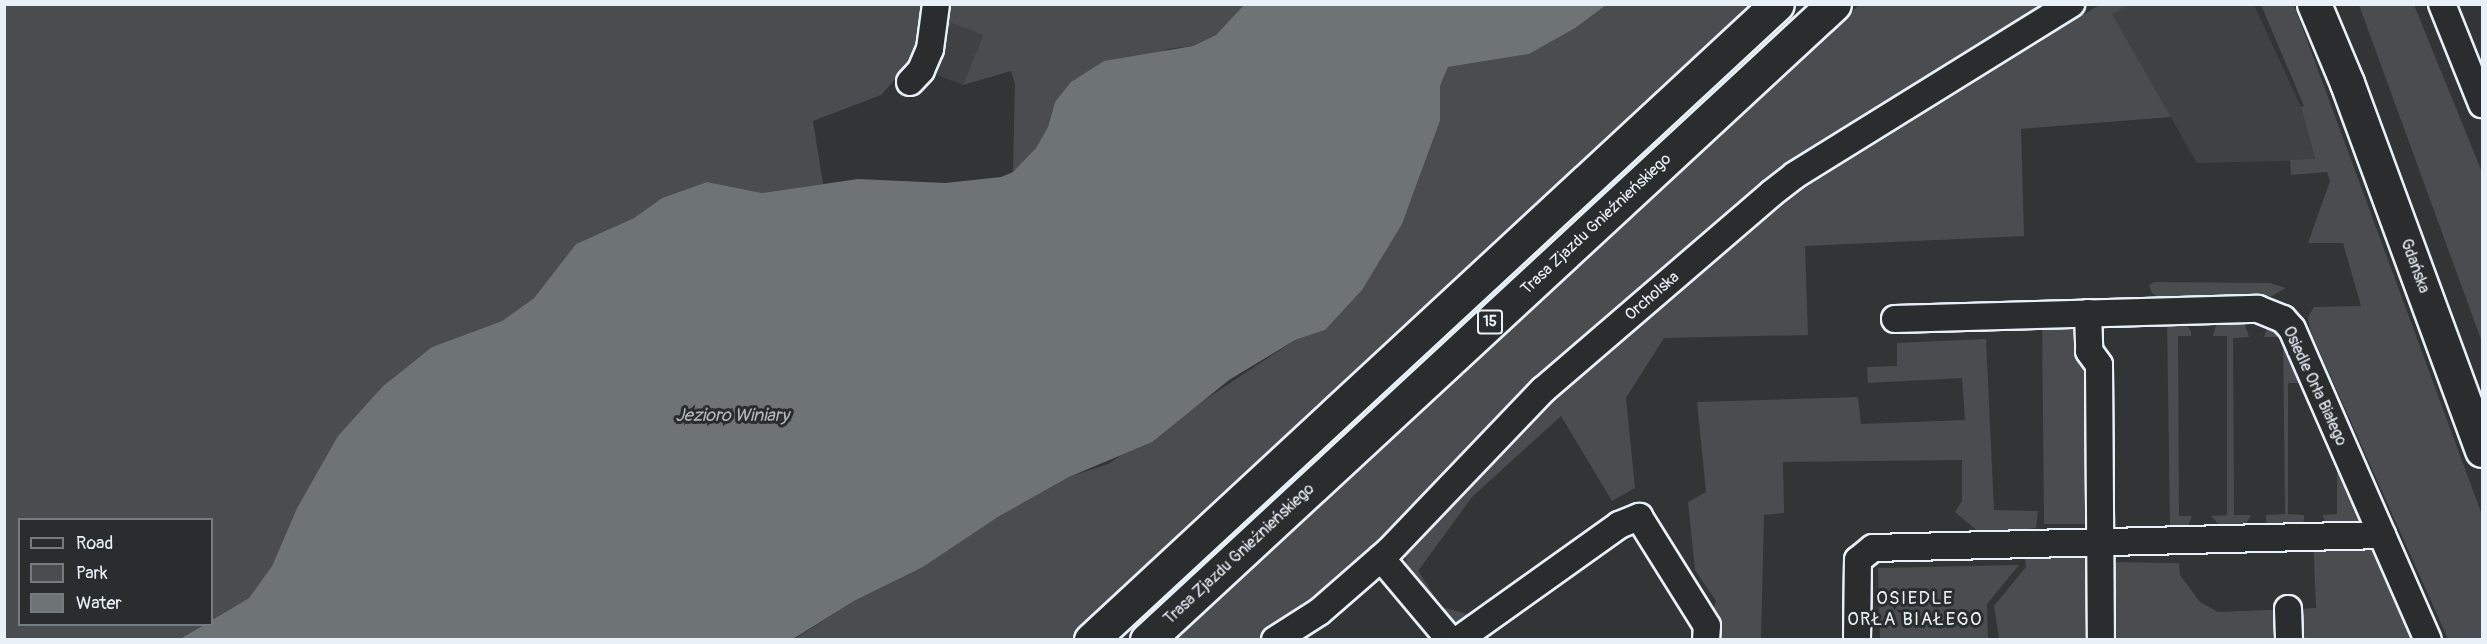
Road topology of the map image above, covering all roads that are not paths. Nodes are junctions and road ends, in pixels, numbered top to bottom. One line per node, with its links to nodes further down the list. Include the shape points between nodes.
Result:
1 (936, 4): 8 (street, via 930,50 921,70)
2 (1777, 4): 18 (main road, 15)
3 (1834, 4): 19 (main road, Trasa Zjazdu Gnieźnieńskiego / 15)
4 (2071, 4): 16 (street, Orcholska, via 1772,193 1543,390)
5 (2314, 4): 9 (main road, Gdańska)
6 (2328, 4): 9 (main road, Gdańska)
7 (2442, 4): 10 (street)
8 (910, 81)
9 (2347, 83): 13 (main road, Gdańska)
10 (2482, 104)
11 (1895, 319): 12 (street, Osiedle Orła Białego)
12 (2093, 321): 14 (street, Osiedle Orła Białego, via 2258,309 2283,319 2292,329); 15 (street, via 2090,351 2099,365)
13 (2482, 445)
14 (2382, 535): 15 (street); 27 (street, Osiedle Orła Białego)
15 (2099, 542): 24 (street, via 1873,548 1858,560); 25 (street)
16 (1381, 558): 20 (street, Orcholska, via 1319,612); 21 (street)
17 (2288, 609): 26 (street)
18 (1090, 639)
19 (1146, 639)
20 (1275, 639)
21 (1450, 639)
22 (1458, 639): 23 (street, via 1619,525 1639,517 1707,626)
23 (1706, 639)
24 (1857, 639)
25 (2101, 639)
26 (2289, 639)
27 (2428, 639)

